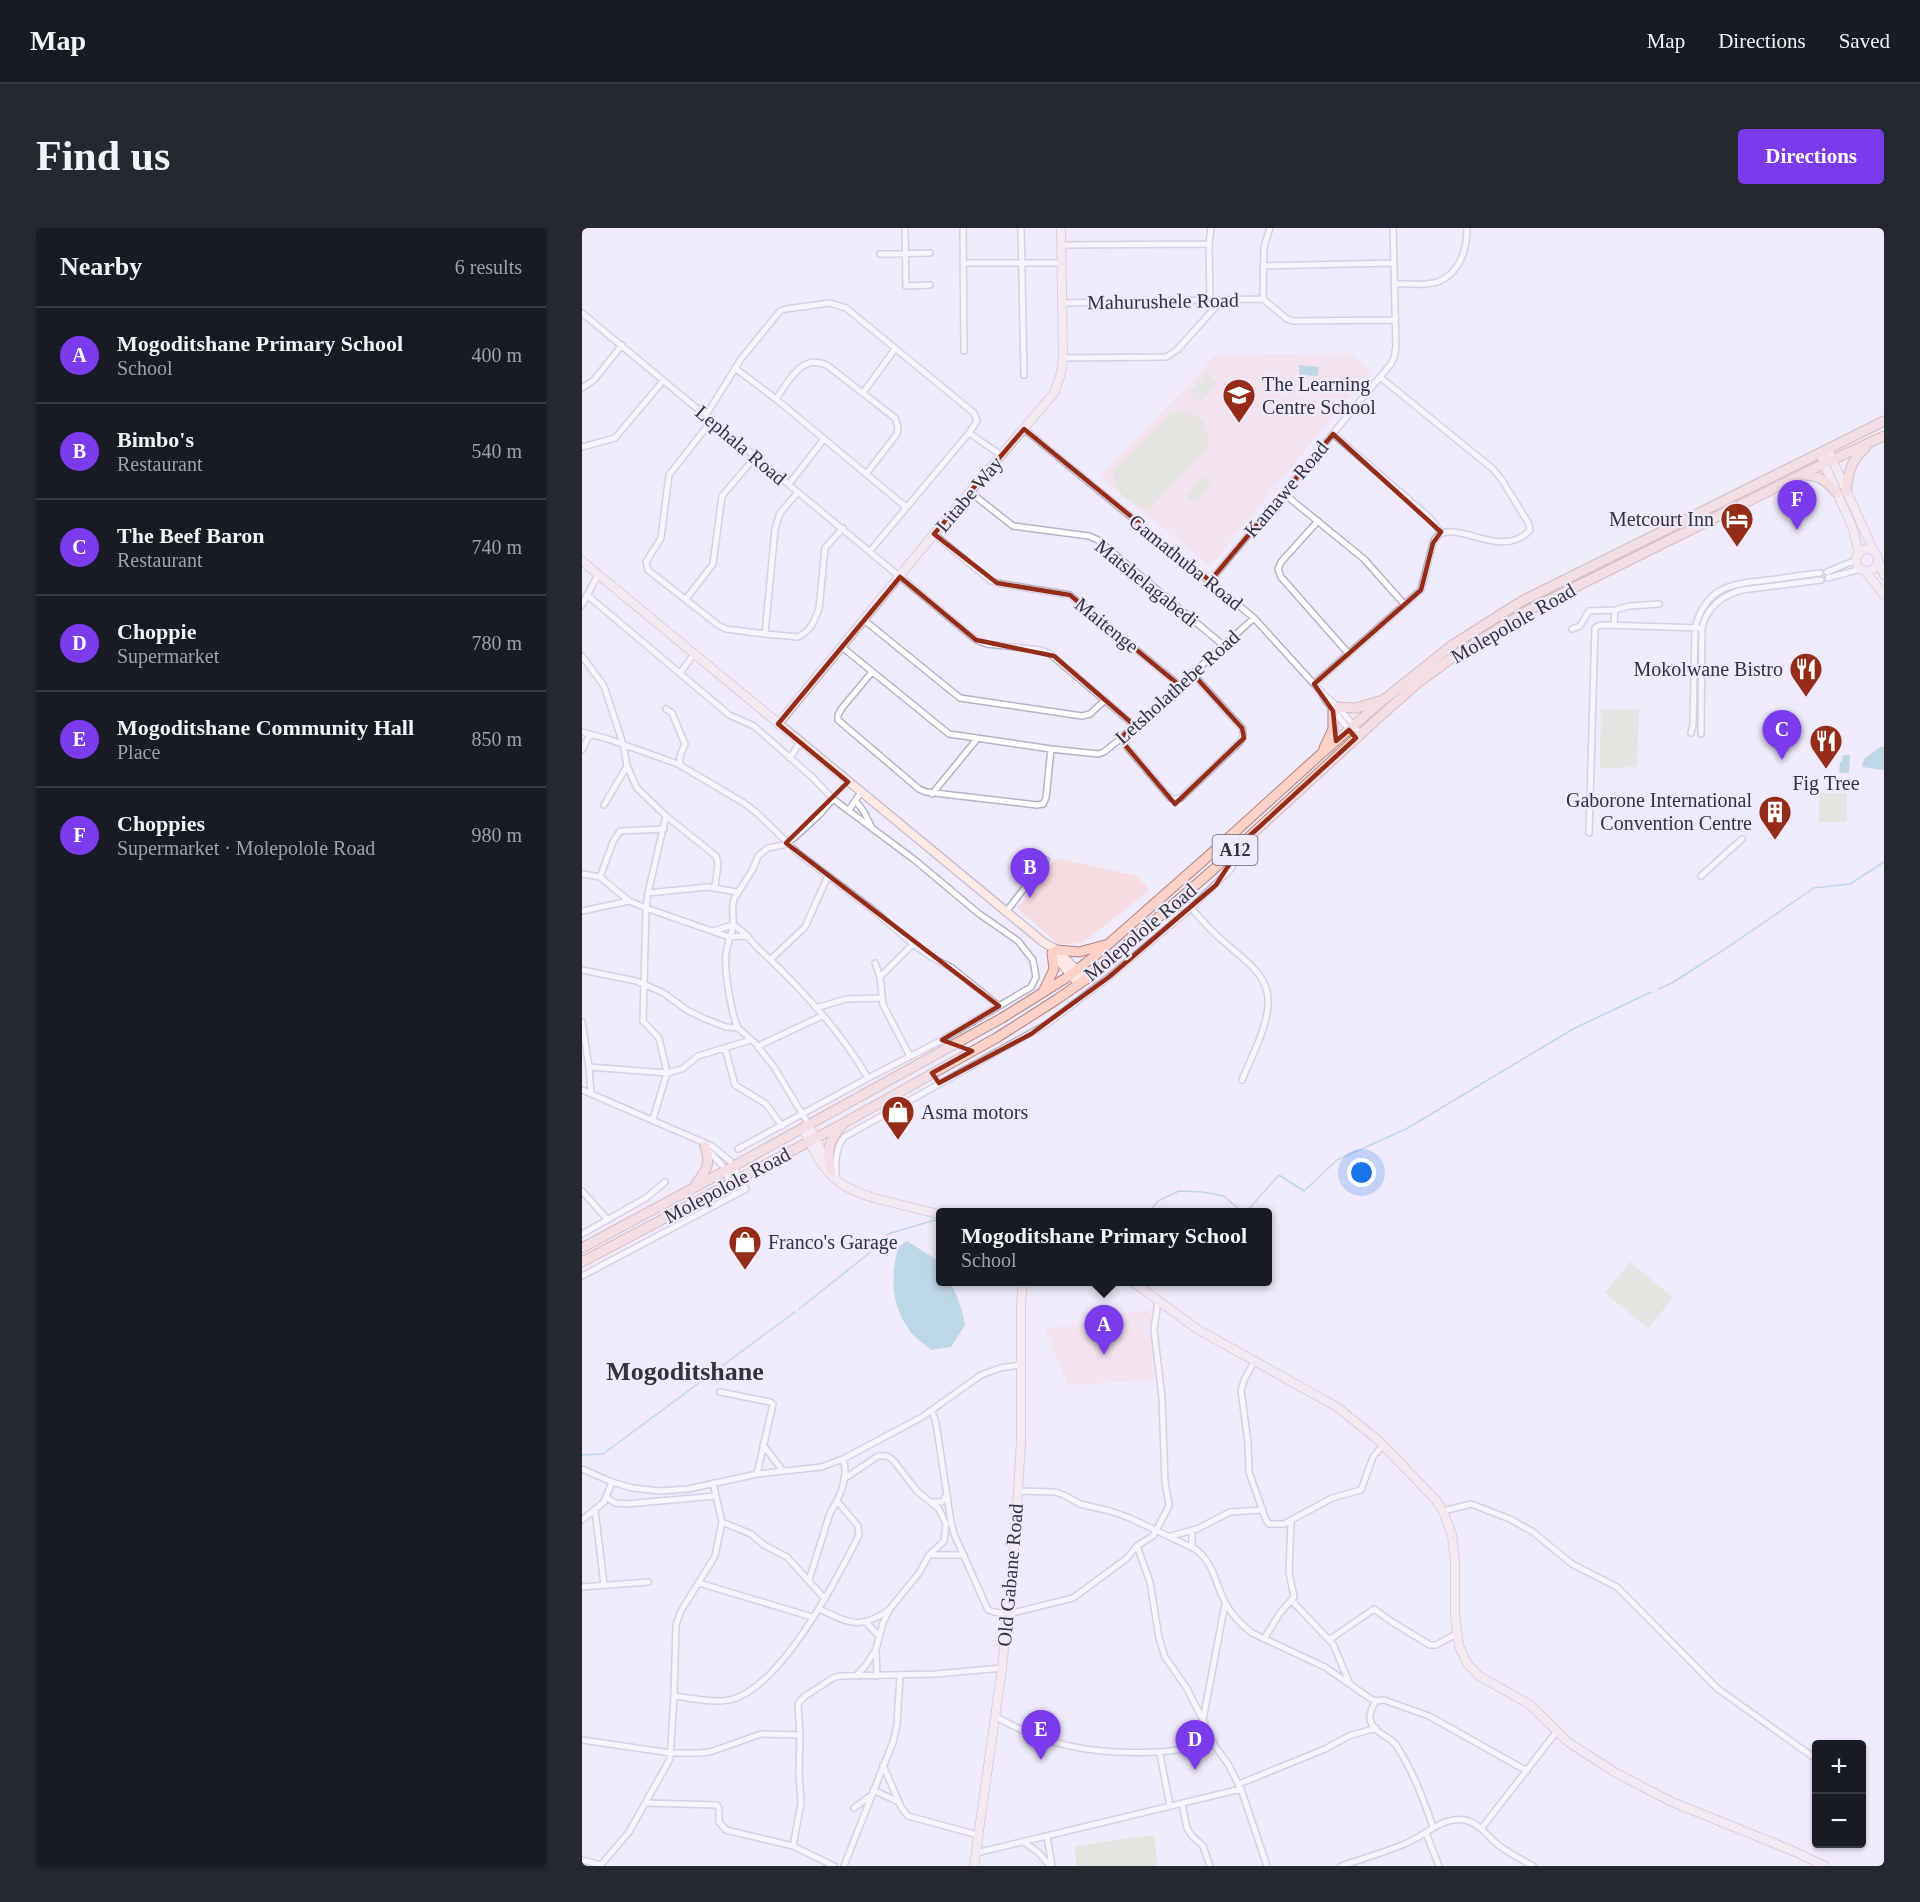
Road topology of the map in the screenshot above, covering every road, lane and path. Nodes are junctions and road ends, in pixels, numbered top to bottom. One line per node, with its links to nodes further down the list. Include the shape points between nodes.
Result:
1 (905, 228): 11 (street)
2 (963, 228): 15 (street)
3 (1021, 228): 14 (street)
4 (1061, 228): 10 (street, Litabe Way)
5 (1211, 228): 9 (street)
6 (1270, 228): 18 (street)
7 (1393, 228): 16 (street, Kamawe Road)
8 (1467, 228): 19 (street, via 1465,251 1459,264 1441,281)
9 (1209, 244): 10 (street); 22 (street)
10 (1062, 245): 17 (street, Litabe Way)
11 (905, 253): 12 (street); 13 (street); 20 (street, via 906,286)
12 (930, 253)
13 (880, 254)
14 (1022, 262): 15 (street); 17 (street); 32 (street)
15 (963, 263): 29 (street)
16 (1394, 263): 18 (street); 19 (street, Kamawe Road)
17 (1062, 264): 24 (street, Litabe Way)
18 (1263, 266): 21 (street)
19 (1395, 284): 26 (street, Kamawe Road)
20 (930, 285)
21 (1263, 299): 23 (street, Mahurushele Road); 26 (street, via 1293,321)
22 (1210, 301): 23 (street, Mahurushele Road); 24 (street, Mahurushele Road)
23 (1221, 301): 30 (street, via 1178,350 1166,357)
24 (1062, 303): 30 (street, Litabe Way)
25 (582, 313): 27 (street, Lephala Road)
26 (1395, 320): 33 (street, Kamawe Road, via 1394,358)
27 (622, 345): 34 (street, Lephala Road); 35 (street, via 594,380)
28 (895, 349): 31 (street, via 846,308 830,303 780,311); 36 (street); 42 (street, via 974,413 976,421)
29 (964, 351)
30 (1063, 358): 41 (street, Litabe Way, via 1054,393)
31 (735, 368): 37 (street); 38 (street)
32 (1023, 375)
33 (1380, 377): 43 (street, Kamawe Road); 64 (street, via 1492,469 1530,530 1502,543)
34 (663, 381): 38 (street, Lephala Road); 47 (street, via 615,438)
35 (582, 388)
36 (863, 393): 37 (street, via 828,366 810,362 802,366); 52 (street, via 895,418 898,427 897,434)
37 (776, 399): 45 (street)
38 (706, 415): 39 (street, Lephala Road)
39 (712, 420): 50 (street, Lephala Road); 78 (street, via 669,475 661,538 646,562 648,570)
40 (1884, 421): 48 (main road, Molepolole Road / A12)
41 (1024, 429): 49 (street, Litabe Way); 75 (street, Gamathuba Road)
42 (969, 433): 49 (street); 59 (street)
43 (1333, 434): 57 (street, Kamawe Road); 64 (street, via 1429,517)
44 (1884, 436): 46 (main road, Molepolole Road / A12)
45 (824, 439): 52 (street); 54 (street)
46 (1875, 440): 51 (main road, Molepolole Road / A12); 58 (main road, via 1856,456)
47 (582, 447)
48 (1824, 452): 51 (street); 101 (main road, Molepolole Road / A12, via 1522,601 1451,646)
49 (1001, 455): 56 (street, Litabe Way)
50 (756, 456): 54 (street, Lephala Road); 78 (street, via 722,496 713,564)
51 (1828, 462): 53 (main road, Molepolole Road / A12); 58 (street)
52 (866, 474): 59 (street)
53 (1799, 475): 58 (main road, via 1823,479); 111 (main road, Molepolole Road / A12, via 1527,611 1419,682)
54 (789, 484): 55 (street, Lephala Road)
55 (798, 492): 62 (street, Lephala Road); 89 (street, via 776,521)
56 (970, 492): 65 (street, Litabe Way); 90 (street, Matshelagabedi, via 1013,526 1098,540)
57 (1283, 492): 60 (street); 75 (street, Kamawe Road)
58 (1843, 496): 61 (street); 63 (street)
59 (906, 507): 66 (street)
60 (1318, 521): 79 (street, via 1364,559); 92 (street, via 1278,569)
61 (1862, 525): 63 (street); 67 (street)
62 (843, 528): 66 (street, Lephala Road); 89 (street, via 825,548 819,609 812,625 798,636)
63 (1853, 529): 68 (street)
64 (1441, 532): 79 (street, via 1433,543 1420,590)
65 (934, 534): 74 (street, Litabe Way); 99 (street, Maitenge, via 991,581 1070,595)
66 (870, 551): 74 (street, Lephala Road)
67 (1874, 552): 68 (street, via 1868,549); 70 (street)
68 (1858, 557): 71 (street); 71 (street, via 1827,575)
69 (582, 561): 72 (street)
70 (1878, 561): 71 (street, via 1874,569); 73 (street)
71 (1863, 570): 77 (street)
72 (598, 575): 76 (street); 93 (street)
73 (1884, 575)
74 (900, 577): 84 (street, Litabe Way); 100 (street, Lephala Road, via 976,640 1049,653)
75 (1210, 581): 83 (street, Gamathuba Road)
76 (587, 595): 81 (street); 96 (street)
77 (1884, 595)
78 (686, 599): 89 (street, via 722,627)
79 (1404, 604): 92 (street)
80 (1659, 604): 82 (street)
81 (582, 605)
82 (1615, 610): 85 (street); 88 (street, via 1589,611 1580,626)
83 (1254, 618): 90 (street, Letsholathebe Road); 98 (street, Gamathuba Road)
84 (864, 620): 91 (street, Litabe Way); 100 (street, via 960,698 1082,716)
85 (1614, 625): 86 (street); 131 (street, via 1598,626 1594,633)
86 (1695, 627): 87 (street); 87 (street, via 1706,603 1726,587 1820,576 1731,593 1715,603); 108 (street)
87 (1702, 628): 110 (street)
88 (1572, 629)
89 (765, 634)
90 (1223, 645): 97 (street, Letsholathebe Road)
91 (842, 647): 95 (street, Letsholathebe Road); 104 (street, Litabe Way)
92 (1348, 653): 98 (street)
93 (694, 654): 96 (street); 104 (street)
94 (582, 656): 115 (street, via 604,687)
95 (872, 672): 112 (street, Letsholathebe Road, via 944,731); 123 (street, via 842,708 838,720 919,789)
96 (680, 673): 119 (street, via 729,715 754,726)
97 (1192, 673): 99 (street, Letsholathebe Road); 113 (street, via 1242,728 1243,735 1181,798 1170,798)
98 (1314, 684): 103 (street, Gamathuba Road)
99 (1179, 685): 105 (street, Letsholathebe Road)
100 (1105, 700): 105 (street, Lephala Road)
101 (1382, 700): 103 (main road); 106 (main road, Molepolole Road / A12)
102 (666, 709): 120 (street, via 672,713 685,744)
103 (1335, 709): 106 (street, Gamathuba Road); 118 (main road, via 1333,729)
104 (778, 724): 114 (street)
105 (1134, 725): 113 (street, Letsholathebe Road)
106 (1351, 727): 111 (street, Gamathuba Road); 118 (main road, Molepolole Road / A12)
107 (582, 732): 109 (street)
108 (1691, 733)
109 (590, 734): 115 (street); 117 (street)
110 (1701, 734)
111 (1359, 736): 133 (main road, Molepolole Road / A12)
112 (977, 739): 116 (street, Letsholathebe Road); 123 (street)
113 (1120, 739): 116 (street, Letsholathebe Road, via 1098,754)
114 (800, 742): 119 (street); 122 (street)
115 (623, 744): 120 (street); 121 (street)
116 (1051, 749): 123 (street, via 1043,804)
117 (582, 750)
118 (1322, 753): 153 (main road, Molepolole Road / A12)
119 (790, 758): 124 (street)
120 (681, 765): 134 (street, via 751,808)
121 (627, 766): 126 (street); 128 (street, via 638,788)
122 (861, 792): 125 (street); 147 (street)
123 (932, 794)
124 (834, 798): 127 (street); 134 (street)
125 (855, 801): 127 (street); 129 (street)
126 (604, 805)
127 (849, 810): 129 (street)
128 (666, 816): 130 (street); 140 (street, via 718,859)
129 (872, 828): 164 (street, via 1030,955 1035,970 1031,987)
130 (663, 829): 139 (street, via 620,831); 142 (street)
131 (1589, 833)
132 (1742, 839): 138 (street)
133 (1245, 840): 145 (street, via 1230,870); 160 (main road, Molepolole Road / A12)
134 (786, 843): 137 (street); 141 (street, via 768,848 758,856)
135 (1046, 860): 147 (street)
136 (582, 874): 139 (street)
137 (828, 876): 152 (street); 155 (street, via 805,927)
138 (1701, 876)
139 (600, 877): 143 (street)
140 (715, 887): 141 (street); 142 (street)
141 (737, 892): 148 (street, via 732,904)
142 (648, 893): 144 (street)
143 (629, 901): 144 (street); 146 (street)
144 (646, 908): 149 (street); 161 (street)
145 (1191, 908): 179 (street, via 1252,966 1267,991 1266,1017); 180 (street, via 1047,1024)
146 (582, 911)
147 (1006, 912): 154 (street)
148 (733, 925): 149 (street); 150 (street); 151 (street)
149 (712, 931): 151 (street)
150 (748, 936): 151 (street); 155 (street)
151 (729, 937): 168 (street, via 726,961)
152 (913, 944): 159 (street); 164 (street, via 952,968)
153 (1108, 944): 154 (main road, via 1079,952); 158 (main road, Molepolole Road / A12)
154 (1055, 952): 158 (street); 162 (main road, via 1054,969)
155 (771, 959): 165 (street)
156 (875, 963): 159 (street)
157 (582, 970): 161 (street)
158 (1074, 972): 160 (street); 162 (main road, Molepolole Road / A12)
159 (880, 977): 163 (street)
160 (1082, 981): 177 (main road, Molepolole Road / A12, via 1008,1031)
161 (645, 985): 168 (street, via 703,1018); 176 (street, via 642,1021 659,1038)
162 (1042, 994): 171 (main road, Molepolole Road / A12)
163 (882, 998): 165 (street, via 846,999); 174 (street)
164 (999, 1006): 170 (street)
165 (816, 1008): 166 (street)
166 (822, 1016): 172 (street); 178 (street, via 847,1044)
167 (582, 1022): 175 (street)
168 (738, 1028): 169 (street)
169 (751, 1040): 172 (street); 173 (street)
170 (942, 1040): 171 (main road); 174 (street)
171 (954, 1045): 184 (main road, Molepolole Road / A12)
172 (758, 1046): 184 (street, via 779,1073)
173 (725, 1048): 176 (street, via 698,1056 682,1069); 186 (street, via 735,1084 766,1104)
174 (910, 1056): 178 (street)
175 (589, 1067): 176 (street); 182 (street)
176 (666, 1072): 183 (street)
177 (932, 1073): 180 (street); 185 (main road, Molepolole Road / A12)
178 (868, 1078): 184 (street)
179 (1242, 1080)
180 (939, 1083): 192 (street, via 844,1137 836,1153)
181 (582, 1090): 182 (street)
182 (591, 1094): 183 (street)
183 (652, 1119): 187 (street)
184 (805, 1121): 186 (street); 188 (street); 191 (main road, Molepolole Road / A12)
185 (844, 1123): 188 (main road, Molepolole Road / A12); 192 (main road, via 829,1145)
186 (782, 1126): 190 (street)
187 (696, 1138): 189 (street); 191 (street, via 722,1154)
188 (812, 1139): 192 (street); 193 (main road, Molepolole Road / A12)
189 (705, 1146): 191 (street); 196 (main road, via 708,1165)
190 (738, 1149)
191 (730, 1169): 193 (street); 195 (street); 196 (main road, Molepolole Road / A12)
192 (834, 1176): 199 (street, via 850,1190 868,1197)
193 (740, 1178): 195 (main road, Molepolole Road / A12); 198 (street, via 746,1190)
194 (666, 1182): 200 (street)
195 (730, 1183): 198 (street); 203 (main road, Molepolole Road / A12)
196 (692, 1188): 202 (main road, Molepolole Road / A12)
197 (582, 1191): 200 (street)
198 (735, 1195): 204 (street)
199 (936, 1213)
200 (608, 1220): 201 (street)
201 (582, 1234)
202 (584, 1245)
203 (582, 1262)
204 (582, 1276)
205 (1023, 1286): 209 (street, Old Gabane Road)
206 (1140, 1286): 207 (street)
207 (1158, 1300): 208 (street, via 1197,1329); 238 (street, via 1154,1330 1169,1505)
208 (1254, 1362): 214 (street, via 1337,1407); 232 (street, via 1241,1390 1248,1466)
209 (1020, 1365): 211 (street, via 981,1375); 224 (street, Old Gabane Road)
210 (720, 1392): 212 (street, via 773,1404)
211 (932, 1411): 213 (street); 225 (street)
212 (764, 1444): 218 (street); 219 (street)
213 (871, 1444): 215 (street); 216 (street)
214 (1383, 1445): 233 (street); 236 (street, via 1373,1457 1361,1490 1332,1498)
215 (878, 1456): 220 (street); 230 (street, via 893,1460 913,1486)
216 (843, 1459): 218 (street, via 821,1467); 220 (street)
217 (582, 1468): 221 (street)
218 (783, 1471): 219 (street)
219 (757, 1474): 222 (street)
220 (844, 1479): 229 (street)
221 (612, 1482): 223 (street, via 650,1491); 227 (street)
222 (713, 1483): 223 (street); 226 (street)
223 (688, 1489): 228 (street)
224 (1017, 1491): 238 (street, via 1055,1492); 255 (street, Old Gabane Road)
225 (947, 1494): 230 (street, via 942,1502); 237 (street)
226 (716, 1496): 228 (street); 235 (street)
227 (606, 1497): 228 (street, via 626,1504); 231 (street)
228 (689, 1499)
229 (837, 1501): 245 (street); 250 (street, via 858,1527 859,1535)
230 (932, 1502): 237 (street)
231 (595, 1510): 234 (street); 248 (street)
232 (1263, 1510): 236 (street, via 1269,1524); 239 (street, via 1230,1512)
233 (1443, 1511): 258 (street, via 1452,1535 1455,1562); 279 (street, via 1471,1504 1510,1519 1572,1564 1617,1587 1718,1689)
234 (582, 1520)
235 (722, 1522): 245 (street, via 752,1534 787,1557); 247 (street, via 715,1556)
236 (1291, 1522): 251 (street)
237 (948, 1523): 243 (street, via 944,1541); 244 (street)
238 (1155, 1530): 240 (street); 241 (street, via 1153,1536)
239 (1192, 1530): 240 (street); 242 (street)
240 (1170, 1536): 242 (street)
241 (1137, 1546): 255 (street, via 1126,1559 1073,1598); 271 (street, via 1150,1582 1162,1649)
242 (1192, 1548): 252 (street, via 1207,1560)
243 (928, 1555): 244 (street); 254 (street, via 919,1573)
244 (964, 1556): 255 (street, via 988,1610)
245 (809, 1580): 250 (street)
246 (648, 1582): 248 (street)
247 (699, 1583): 256 (street); 268 (street, via 676,1625)
248 (604, 1585): 249 (street)
249 (582, 1587)
250 (825, 1599): 253 (street)
251 (1292, 1601): 260 (street); 261 (street)
252 (1225, 1603): 260 (street, via 1242,1626); 271 (street)
253 (819, 1609): 256 (street); 257 (street, via 842,1620)
254 (889, 1610): 257 (street); 259 (street)
255 (1008, 1614): 263 (street, Old Gabane Road)
256 (812, 1617): 268 (street, via 776,1667 741,1695 726,1700)
257 (866, 1622): 259 (street)
258 (1456, 1634): 261 (street, via 1436,1646 1430,1645 1374,1609); 273 (street, via 1462,1656 1479,1676 1529,1704)
259 (879, 1636): 262 (street)
260 (1264, 1639): 267 (street)
261 (1329, 1640): 267 (street)
262 (876, 1649): 264 (street); 265 (street)
263 (1002, 1668): 266 (street); 270 (street, Old Gabane Road)
264 (856, 1676): 265 (street); 274 (street, via 833,1678 800,1700)
265 (877, 1676): 266 (street)
266 (900, 1676): 280 (street, via 897,1725)
267 (1349, 1682): 269 (street)
268 (674, 1696): 277 (street)
269 (1376, 1701): 272 (street, via 1370,1718); 281 (street, via 1384,1700 1430,1716)
270 (995, 1716): 276 (street, via 1024,1732 1067,1746 1106,1751 1154,1752); 293 (street, Old Gabane Road)
271 (1203, 1720): 276 (street)
272 (1376, 1728): 282 (street, via 1349,1736); 290 (street, via 1391,1739 1419,1786)
273 (1557, 1731): 281 (street); 309 (street, via 1585,1754 1649,1791)
274 (800, 1735): 277 (street, via 761,1734 704,1753); 296 (street, via 801,1803)
275 (582, 1740): 277 (street)
276 (1213, 1743): 282 (street)
277 (671, 1753): 286 (street)
278 (1160, 1754): 288 (street)
279 (1812, 1756)
280 (883, 1765): 283 (street); 285 (street)
281 (1527, 1771): 291 (street)
282 (1240, 1787): 287 (street); 305 (street)
283 (873, 1790): 284 (street); 285 (street)
284 (871, 1796): 289 (street); 301 (street)
285 (899, 1802): 293 (street, via 908,1816)
286 (646, 1803): 296 (street, via 717,1805 719,1822 726,1830); 299 (street, via 629,1832)
287 (1182, 1804): 288 (street); 304 (street, via 1187,1828 1203,1846)
288 (1170, 1806): 294 (street)
289 (854, 1808)
290 (1433, 1827): 291 (street, via 1465,1820); 292 (street)
291 (1481, 1829): 308 (street, via 1499,1846)
292 (1426, 1833): 306 (street); 307 (street)
293 (978, 1835): 297 (street, Old Gabane Road)
294 (1047, 1837): 295 (street); 303 (street)
295 (1024, 1842): 297 (street); 303 (street)
296 (793, 1846): 300 (street)
297 (976, 1853): 302 (street, Old Gabane Road)
298 (582, 1860): 299 (street)
299 (601, 1866)
300 (834, 1866)
301 (844, 1866)
302 (974, 1866)
303 (1051, 1866)
304 (1210, 1866)
305 (1267, 1866)
306 (1341, 1866)
307 (1439, 1866)
308 (1533, 1866)
309 (1825, 1866)

